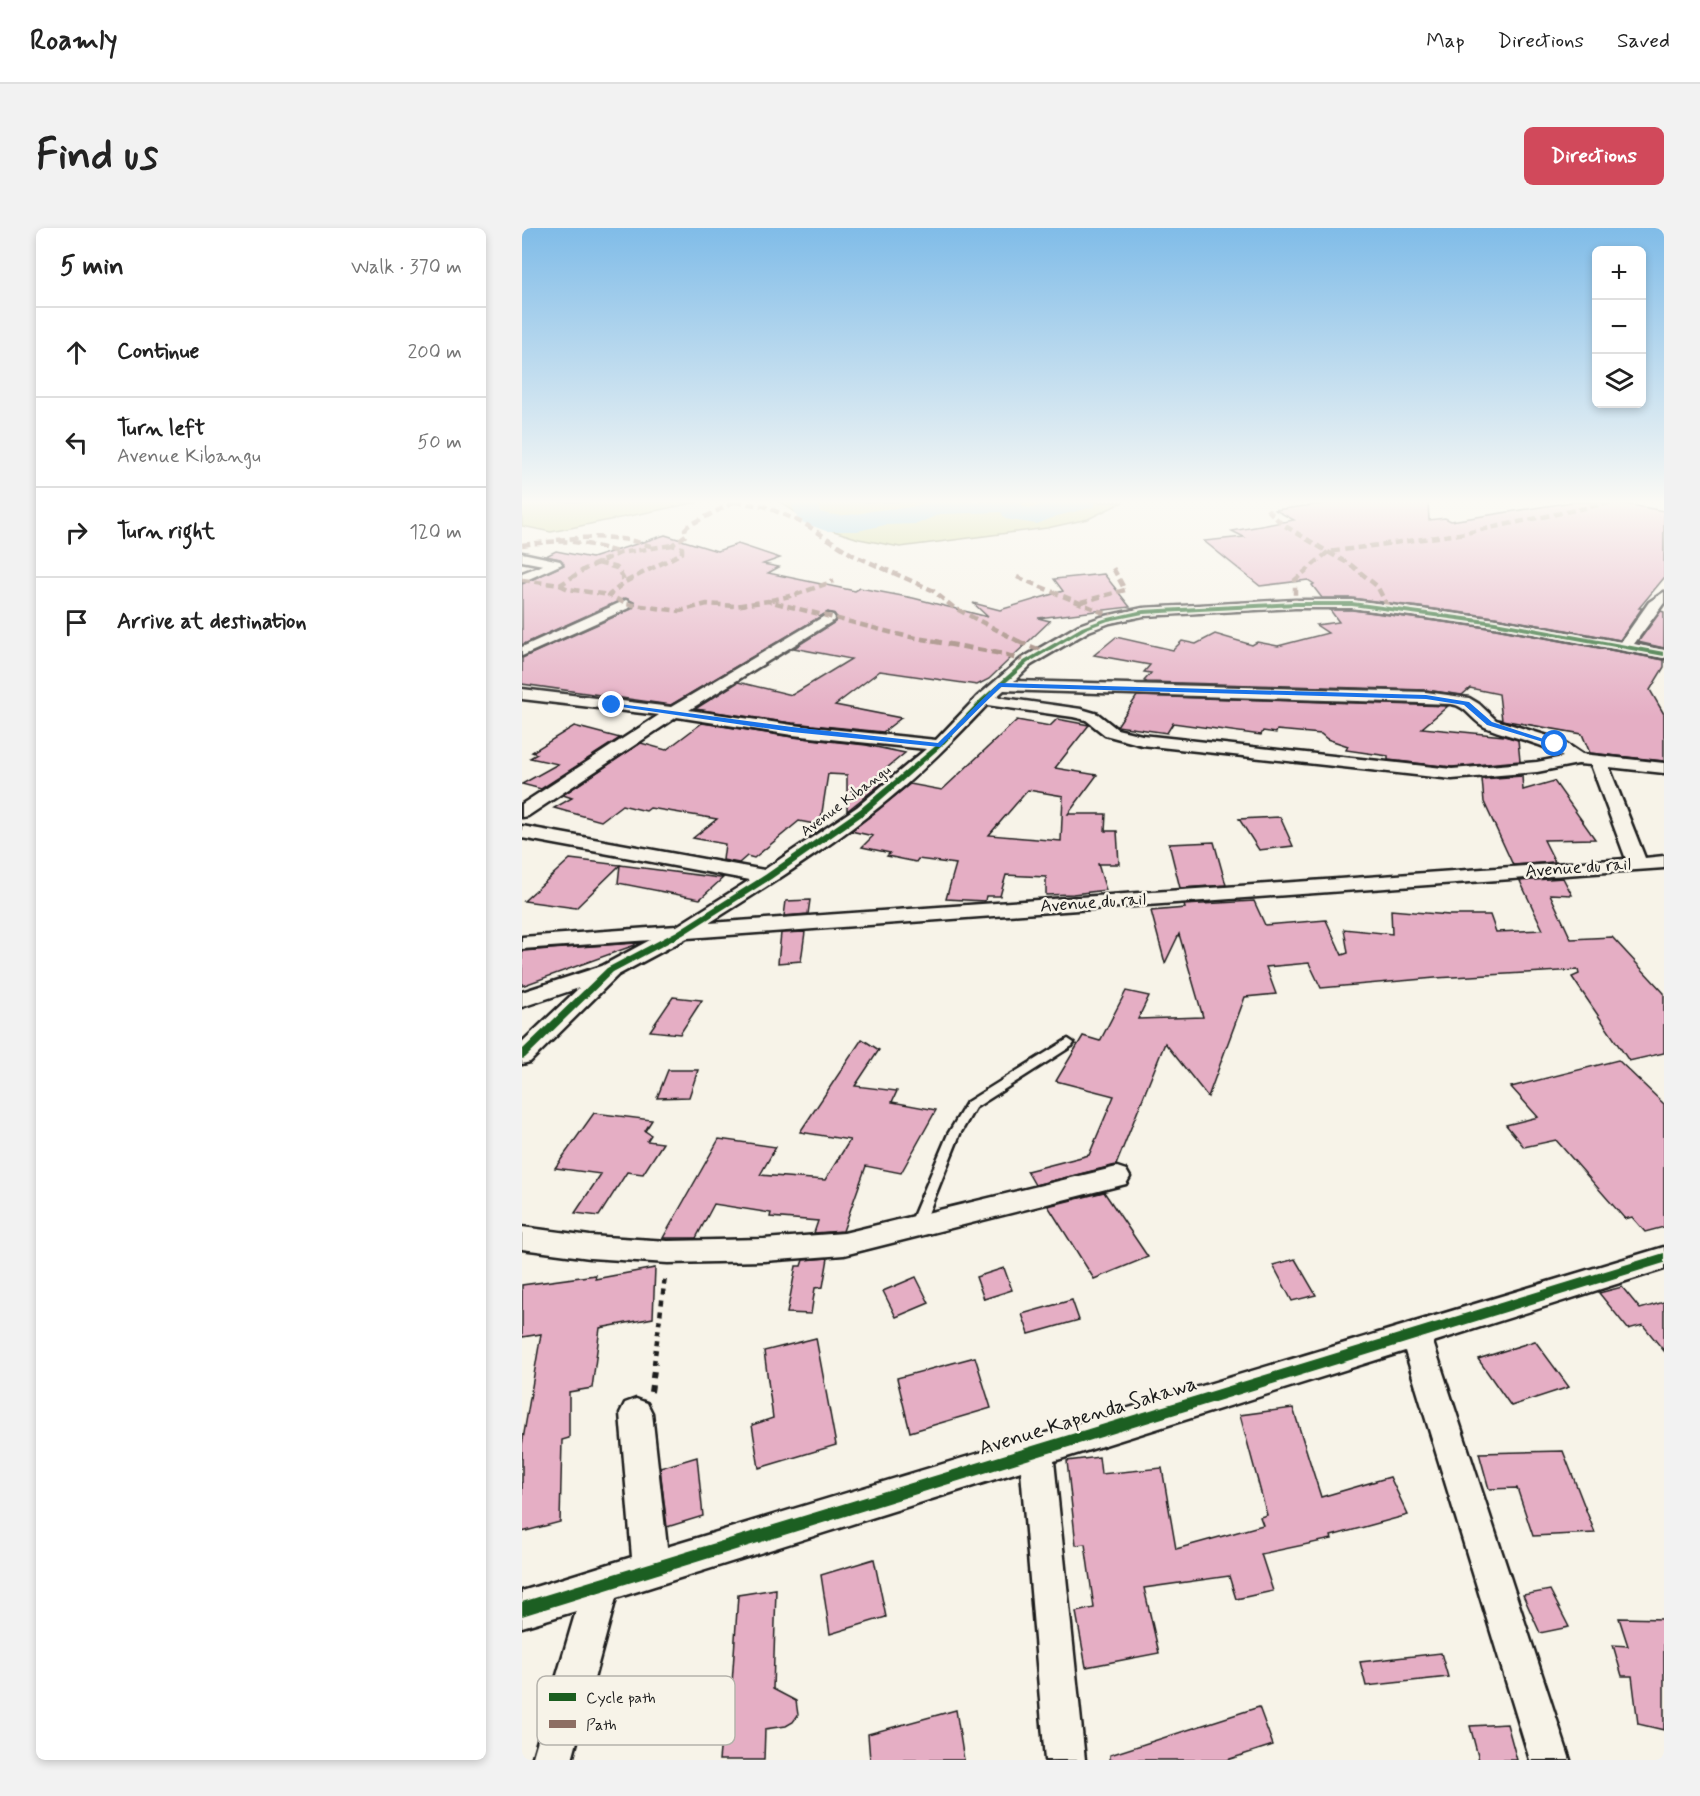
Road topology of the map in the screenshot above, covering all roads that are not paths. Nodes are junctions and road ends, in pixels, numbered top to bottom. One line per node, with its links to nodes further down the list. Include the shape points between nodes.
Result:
1 (1664, 596): 4 (street)
2 (626, 604): 5 (street)
3 (828, 618): 10 (street)
4 (1625, 646): 6 (street, Avenue Kibangu); 7 (street, Avenue Kibangu, via 1463,618 1352,604 1143,612 1084,628 1026,662)
5 (522, 652)
6 (1664, 654)
7 (999, 685): 9 (street, Avenue Kibangu); 12 (street, via 1455,700 1474,708 1483,720 1555,744)
8 (522, 694): 10 (street)
9 (983, 700): 11 (street, Avenue Kibangu); 12 (street, via 1075,712 1092,717 1111,732 1142,741 1452,774 1537,767)
10 (675, 712): 11 (street, via 792,730); 15 (street)
11 (940, 745): 19 (street, Avenue Kibangu, via 863,811)
12 (1578, 759): 13 (street)
13 (1598, 762): 14 (street); 18 (street)
14 (1664, 768)
15 (522, 812)
16 (522, 832): 19 (street)
17 (1664, 862): 18 (street, Avenue du rail)
18 (1638, 864): 20 (street, Avenue du rail)
19 (768, 877): 20 (street, Avenue Kibangu)
20 (680, 933): 21 (street, Avenue du rail); 22 (street, Avenue Kibangu)
21 (522, 943)
22 (610, 970): 23 (street); 25 (street, Avenue Kibangu)
23 (522, 1000)
24 (1068, 1043): 27 (lane, via 971,1105 954,1134)
25 (522, 1056)
26 (1117, 1177): 27 (street)
27 (916, 1226): 28 (street, via 844,1244 764,1251 668,1252)
28 (522, 1238)
29 (1664, 1258): 30 (street, Avenue Kapenda Sakawa)
30 (1415, 1335): 32 (street, Avenue Kapenda Sakawa); 40 (street)
31 (636, 1413): 33 (street)
32 (1036, 1450): 33 (street, Avenue Kapenda Sakawa); 39 (street)
33 (651, 1570): 34 (street, Avenue Kapenda Sakawa)
34 (601, 1586): 35 (street, Avenue Kapenda Sakawa); 36 (street)
35 (522, 1609)
36 (576, 1676)
37 (556, 1745): 38 (street)
38 (552, 1760)
39 (1065, 1760)
40 (1550, 1760)

